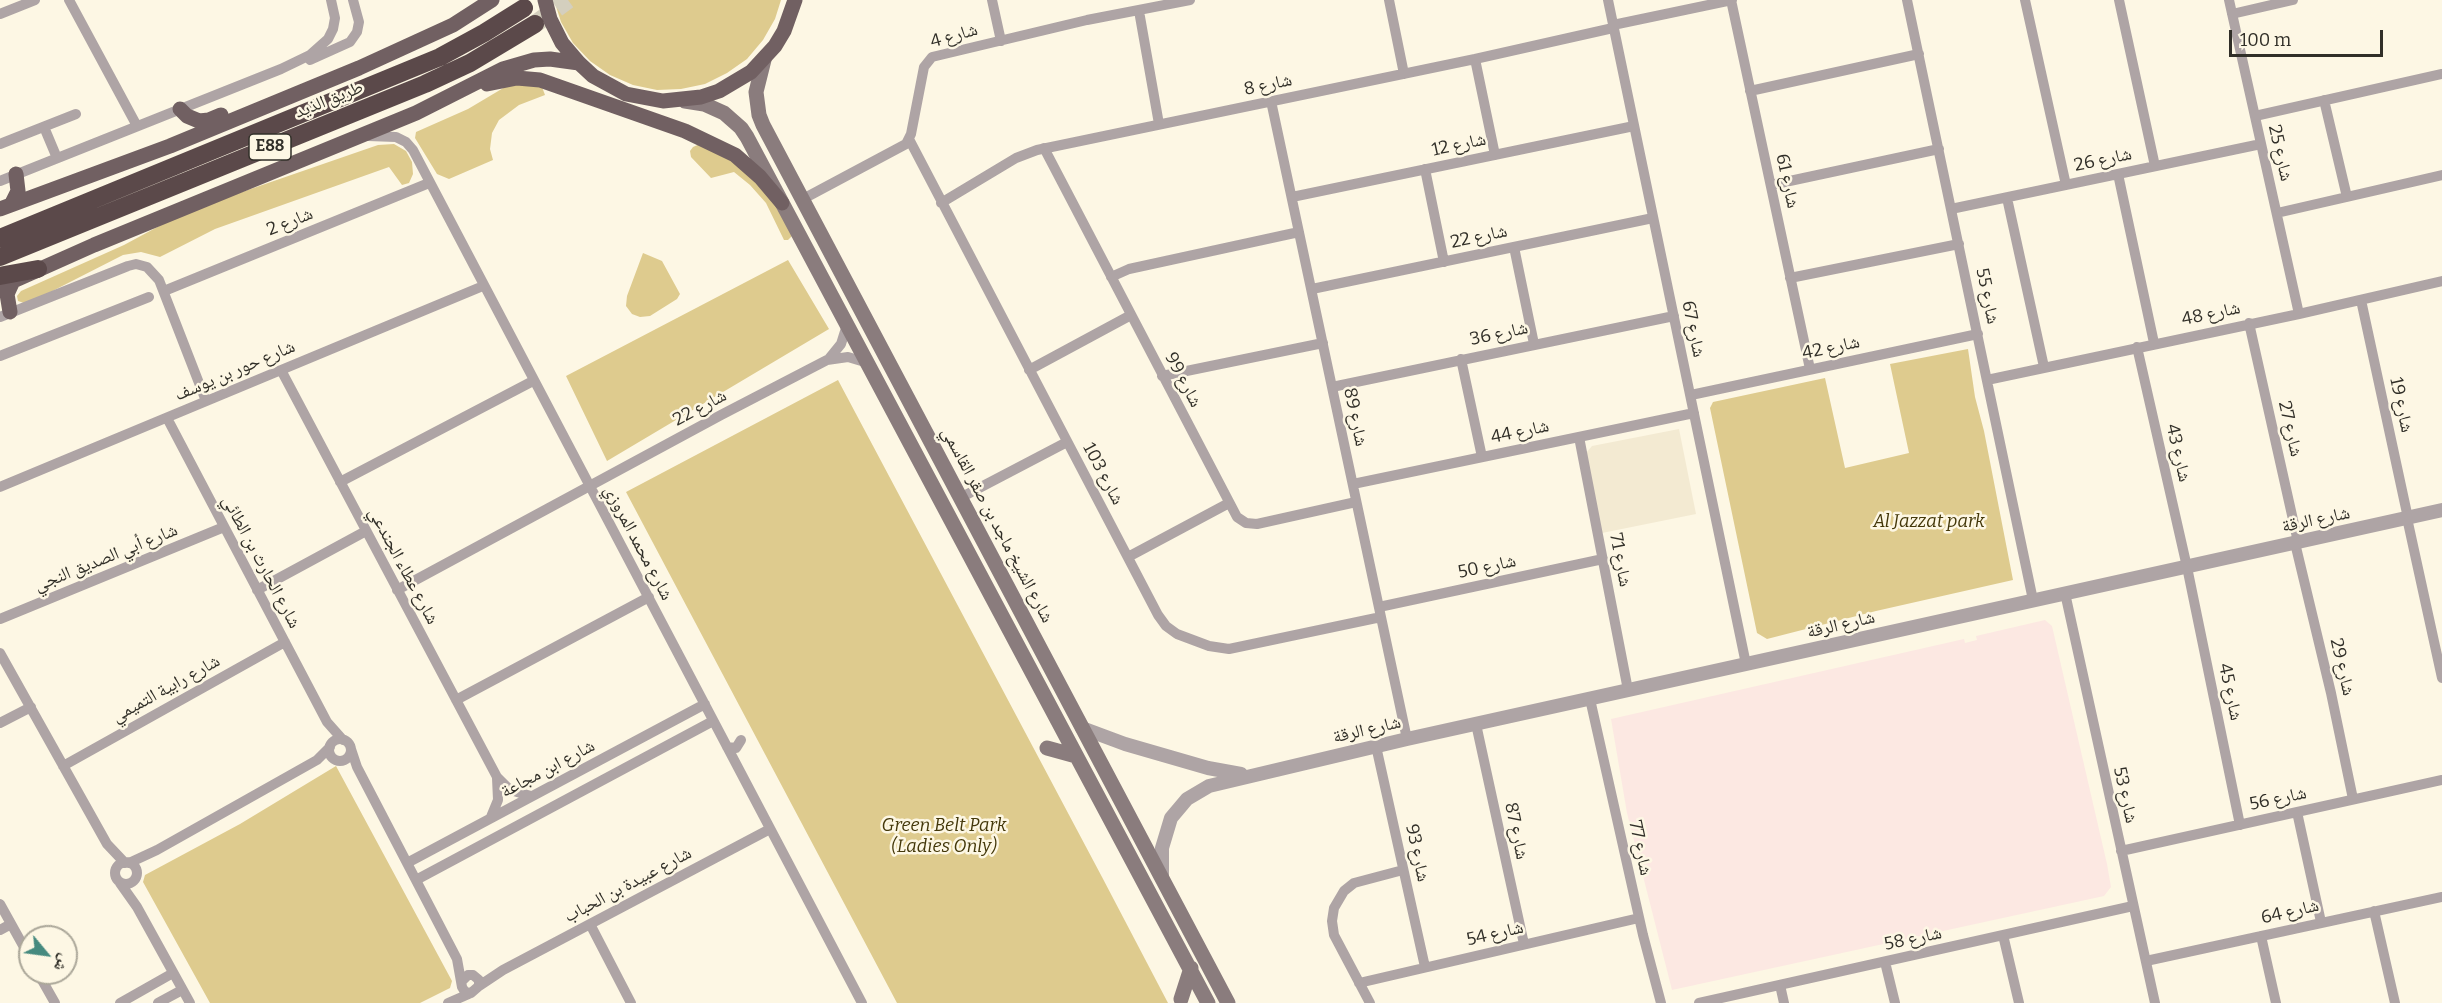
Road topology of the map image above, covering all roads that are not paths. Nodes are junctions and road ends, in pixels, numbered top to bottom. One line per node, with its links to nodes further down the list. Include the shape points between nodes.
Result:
1 (35, 0): 21 (street)
2 (69, 0): 44 (street)
3 (331, 0): 31 (street, via 335,18 328,39 310,55)
4 (353, 0): 31 (street, via 359,22 350,42)
5 (474, 0): 26 (main road)
6 (492, 0): 26 (main road)
7 (546, 0): 30 (main road, via 562,43)
8 (795, 0): 29 (main road, via 784,31)
9 (992, 0): 25 (street)
10 (1190, 0): 20 (street, شارع 4)
11 (1389, 0): 32 (street)
12 (1608, 0): 24 (street, شارع 67)
13 (1731, 0): 24 (street, شارع 8); 35 (street, شارع 61)
14 (1907, 0): 27 (street, شارع 55)
15 (2025, 0): 63 (street)
16 (2119, 0): 55 (street)
17 (2229, 0): 22 (street, شارع 25)
18 (2293, 0): 22 (street)
19 (524, 8): 64 (highway, طريق الذيد / E88, via 440,57)
20 (1139, 11): 25 (street, شارع 4); 43 (street)
21 (0, 14)
22 (2232, 14): 42 (street, شارع 25)
23 (535, 24): 80 (highway, طريق الذيد / E88, via 425,84)
24 (1613, 26): 28 (street, شارع 8); 45 (street, شارع 67)
25 (1001, 41): 48 (street, شارع 4, via 928,59)
26 (409, 46): 41 (main road)
27 (1918, 54): 35 (street); 52 (street, شارع 55)
28 (1475, 59): 32 (street, شارع 8); 53 (street)
29 (764, 60): 36 (main road, via 719,91); 68 (main road, شارع الشيخ ماجد بن صقر القاسمي, via 756,92 759,115)
30 (579, 63): 34 (main road, via 550,59 518,63); 36 (main road, via 593,76 626,94 663,101)
31 (281, 69): 39 (street)
32 (1404, 74): 38 (street, شارع 8)
33 (2442, 74): 37 (street)
34 (467, 89): 47 (main road); 69 (main road, via 506,79 529,78 558,85 685,131 735,155)
35 (1750, 91): 62 (street, شارع 61)
36 (682, 100): 69 (main road, via 714,108 733,120 747,137)
37 (2324, 100): 42 (street); 66 (street)
38 (1272, 101): 43 (street, شارع 8); 65 (street, شارع 89)
39 (180, 109): 41 (main road, via 200,121 223,114); 44 (street)
40 (76, 114): 46 (street)
41 (242, 115): 71 (main road)
42 (2255, 116): 50 (street, شارع 25)
43 (1160, 124): 51 (street, شارع 8)
44 (137, 126): 54 (street)
45 (1634, 126): 53 (street, شارع 12); 74 (street, شارع 67)
46 (44, 127): 49 (street); 54 (street)
47 (360, 135): 61 (street, شارع محمد المروزي, via 390,136 406,142); 82 (main road)
48 (909, 139): 68 (street, via 902,148); 70 (street, شارع 103)
49 (0, 144)
50 (2261, 144): 55 (street, شارع 26); 73 (street, شارع 25)
51 (1044, 148): 70 (street, شارع 8, via 1016,158); 83 (street, شارع 99)
52 (1939, 149): 62 (street); 72 (street, شارع 55)
53 (1495, 155): 56 (street, شارع 12)
54 (57, 158): 57 (street)
55 (2155, 166): 58 (street, شارع 26)
56 (1425, 169): 65 (street, شارع 12); 81 (street)
57 (16, 174): 60 (street); 71 (main road, via 18,191)
58 (2118, 174): 63 (street, شارع 26); 101 (street)
59 (2442, 176): 66 (street)
60 (0, 181)
61 (429, 183): 87 (street, شارع محمد المروزي); 89 (street, شارع 2)
62 (1771, 185): 84 (street, شارع 61)
63 (2066, 185): 67 (street, شارع 26)
64 (113, 191): 75 (highway, via 80,197); 77 (highway, طريق الذيد / E88)
65 (1292, 197): 76 (street, شارع 89)
66 (2347, 197): 73 (street)
67 (2007, 198): 72 (street, شارع 26); 107 (street)
68 (802, 199): 127 (main road, شارع الشيخ ماجد بن صقر القاسمي)
69 (782, 203): 97 (main road)
70 (941, 203): 110 (street, شارع 103)
71 (6, 207)
72 (1951, 209): 78 (street, شارع 55)
73 (2277, 213): 92 (street, شارع 25)
74 (1653, 218): 79 (street, شارع 22); 95 (street, شارع 67)
75 (0, 225)
76 (1299, 232): 83 (street, via 1129,269); 88 (street, شارع 89)
77 (0, 238)
78 (1959, 244): 84 (street); 98 (street, شارع 55)
79 (1514, 247): 81 (street, شارع 22); 100 (street)
80 (0, 257)
81 (1444, 262): 88 (street, شارع 22)
82 (38, 269): 86 (highway)
83 (1111, 277): 94 (street, شارع 99)
84 (1790, 278): 108 (street, شارع 61)
85 (2442, 281): 91 (street, شارع 48)
86 (4, 282): 93 (main road)
87 (483, 286): 109 (street, شارع حور بن يوسف); 113 (street, شارع محمد المروزي)
88 (1311, 289): 99 (street, شارع 89)
89 (164, 291): 93 (street, via 152,271 136,264); 116 (street)
90 (148, 297): 103 (street)
91 (2361, 300): 92 (street, شارع 48); 131 (street, شارع 19)
92 (2299, 314): 96 (street, شارع 48)
93 (5, 315)
94 (1131, 315): 110 (street); 111 (street, شارع 99)
95 (1674, 316): 100 (street, شارع 36); 115 (street, شارع 67)
96 (2249, 323): 101 (street, شارع 48); 134 (street, شارع 27)
97 (847, 324): 105 (street, شارع 22, via 841,344); 106 (main road)
98 (1978, 334): 108 (street, شارع 42); 112 (street, شارع 55)
99 (1323, 343): 111 (street); 114 (street, شارع 89)
100 (1534, 344): 104 (street, شارع 36)
101 (2154, 344): 102 (street, شارع 48)
102 (2137, 347): 107 (street, شارع 48); 137 (street, شارع 43)
103 (0, 356)
104 (1461, 359): 114 (street, شارع 36); 121 (street)
105 (827, 360): 106 (street, شارع 22, via 848,357); 126 (street, شارع 22)
106 (867, 363): 122 (main road)
107 (2044, 367): 112 (street, شارع 48)
108 (1810, 369): 115 (street, شارع 42)
109 (281, 370): 116 (street, شارع حور بن يوسف); 123 (street, شارع عطاء الجندعي)
110 (1029, 370): 120 (street, شارع 103)
111 (1162, 376): 128 (street, شارع 99)
112 (1987, 380): 142 (street, شارع 55)
113 (533, 381): 123 (street); 126 (street, شارع محمد المروزي)
114 (1332, 387): 124 (street, شارع 89)
115 (1691, 395): 117 (street, شارع 67)
116 (206, 401): 118 (street, شارع حور بن يوسف)
117 (1695, 413): 119 (street, شارع 44); 147 (street, شارع 67)
118 (167, 418): 125 (street, شارع حور بن يوسف); 132 (street, شارع الحارث بن الطائي)
119 (1579, 437): 121 (street, شارع 44); 136 (street, شارع 71)
120 (1067, 442): 127 (street); 135 (street, شارع 103)
121 (1482, 457): 124 (street, شارع 44)
122 (917, 460): 127 (main road, via 930,456 950,490); 166 (main road)
123 (340, 482): 133 (street, شارع عطاء الجندعي)
124 (1353, 484): 129 (street, شارع 89)
125 (0, 487)
126 (590, 487): 139 (street, شارع 22); 141 (street, شارع محمد المروزي)
127 (960, 498): 158 (main road, شارع الشيخ ماجد بن صقر القاسمي)
128 (1229, 502): 129 (street, شارع 99, via 1237,517 1252,524); 135 (street)
129 (1356, 502): 143 (street, شارع 89)
130 (2442, 510): 131 (street, شارع الرقة)
131 (2407, 518): 134 (street, شارع الرقة); 148 (street, شارع 19)
132 (224, 527): 138 (street, شارع الحارث بن الطائي); 144 (street, شارع أبي الصديق النجي)
133 (366, 531): 138 (street); 139 (street, شارع عطاء الجندعي)
134 (2296, 543): 137 (street, شارع الرقة); 175 (street, شارع 29)
135 (1128, 557): 143 (street, شارع 103, via 1166,626 1183,637 1216,648 1236,648)
136 (1603, 559): 143 (street, شارع 50); 149 (street, شارع 71)
137 (2187, 567): 140 (street, شارع الرقة); 178 (street, شارع 45)
138 (257, 590): 145 (street, شارع الحارث بن الطائي)
139 (398, 590): 151 (street, شارع عطاء الجندعي)
140 (2065, 593): 142 (street, شارع الرقة); 181 (street, شارع 53)
141 (649, 597): 151 (street); 152 (street, شارع محمد المروزي)
142 (2034, 600): 147 (street, شارع الرقة)
143 (1380, 612): 159 (street, شارع 89)
144 (0, 619)
145 (285, 642): 155 (street, شارع الحارث بن الطائي); 169 (street, شارع رابية التميمي)
146 (0, 653): 153 (street)
147 (1746, 664): 149 (street, شارع الرقة)
148 (2442, 678)
149 (1628, 690): 150 (street, شارع الرقة)
150 (1590, 699): 157 (street, شارع الرقة); 194 (street, شارع 77)
151 (456, 700): 172 (street, شارع عطاء الجندعي)
152 (705, 705): 154 (street, شارع محمد المروزي); 174 (street, شارع ابن مجاعة)
153 (31, 707): 156 (street); 169 (street)
154 (713, 721): 164 (street, شارع محمد المروزي); 186 (street, شارع ابن مجاعة)
155 (327, 722): 161 (street, شارع الحارث بن الطائي); 162 (street, شارع الحارث بن الطائي)
156 (0, 723)
157 (1476, 724): 159 (street, شارع الرقة); 202 (street, شارع 87)
158 (1082, 728): 171 (street, شارع الرقة, via 1208,768); 187 (main road, شارع الشيخ ماجد بن صقر القاسمي)
159 (1407, 739): 163 (street, شارع الرقة)
160 (741, 740): 164 (street, via 736,748)
161 (347, 744): 162 (street, via 337,740); 167 (street, via 347,758); 170 (street)
162 (331, 745): 167 (street, via 330,753); 168 (street)
163 (1376, 746): 171 (street, شارع الرقة); 185 (street, شارع 93)
164 (727, 747): 179 (street, شارع محمد المروزي)
165 (1047, 748): 166 (main road)
166 (1076, 756): 207 (main road)
167 (337, 759): 168 (street); 170 (street)
168 (317, 760): 183 (street, via 157,850)
169 (63, 766): 180 (street)
170 (360, 773): 182 (street)
171 (1249, 775): 187 (street, شارع الرقة, via 1201,789 1175,811 1164,835)
172 (497, 777): 174 (street, شارع عطاء الجندعي, via 510,790); 177 (street, via 498,800)
173 (2442, 780): 175 (street, شارع 56)
174 (531, 796): 177 (street, شارع ابن مجاعة)
175 (2353, 799): 176 (street, شارع 56)
176 (2297, 812): 178 (street, شارع 56); 195 (street)
177 (490, 818): 182 (street, شارع ابن مجاعة)
178 (2240, 825): 181 (street, شارع 56)
179 (770, 830): 197 (street, شارع عبيدة بن الحباب); 222 (street, شارع محمد المروزي)
180 (107, 844): 183 (street); 184 (street)
181 (2121, 851): 191 (street, شارع 53)
182 (407, 863): 186 (street)
183 (131, 869): 184 (street, via 121,864); 188 (street, via 128,884); 192 (street)
184 (116, 870): 188 (street)
185 (1403, 870): 206 (street, شارع 93); 211 (street, via 1354,883 1334,908 1334,935)
186 (416, 880): 203 (street)
187 (1162, 880): 224 (main road, شارع الشيخ ماجد بن صقر القاسمي)
188 (120, 883): 192 (street)
189 (2442, 897): 193 (street, شارع 64)
190 (0, 904): 196 (street)
191 (2133, 906): 199 (street, شارع 58); 204 (street, شارع 53)
192 (137, 907): 208 (street)
193 (2374, 911): 195 (street, شارع 64); 233 (street)
194 (1639, 918): 202 (street, شارع 54); 226 (street, شارع 77)
195 (2321, 922): 200 (street, شارع 64)
196 (11, 924): 198 (street); 201 (street)
197 (590, 924): 210 (street, شارع عبيدة بن الحباب); 221 (street)
198 (0, 930)
199 (2003, 935): 205 (street, شارع 58); 230 (street)
200 (2261, 936): 204 (street, شارع 64); 232 (street)
201 (18, 937)
202 (1524, 944): 206 (street, شارع 54)
203 (457, 959): 209 (street); 210 (street)
204 (2146, 961): 231 (street, شارع 53)
205 (1884, 962): 213 (street, شارع 58); 229 (street)
206 (1425, 967): 211 (street, شارع 54)
207 (1191, 968): 215 (main road); 223 (main road)
208 (173, 973): 214 (street); 217 (street)
209 (461, 982): 210 (street, via 468,975); 220 (street, شارع عبيدة بن الحباب)
210 (475, 982): 220 (street, شارع عبيدة بن الحباب)
211 (1359, 983): 225 (street)
212 (45, 985): 216 (street)
213 (1780, 985): 227 (street, شارع 58); 228 (street)
214 (182, 990): 218 (street); 219 (street)
215 (1181, 999)
216 (55, 1003)
217 (120, 1003)
218 (158, 1003)
219 (189, 1003)
220 (448, 1003)
221 (631, 1003)
222 (862, 1003)
223 (1208, 1003)
224 (1228, 1003)
225 (1370, 1003)
226 (1661, 1003)
227 (1699, 1003)
228 (1784, 1003)
229 (1895, 1003)
230 (2019, 1003)
231 (2155, 1003)
232 (2276, 1003)
233 (2395, 1003)

